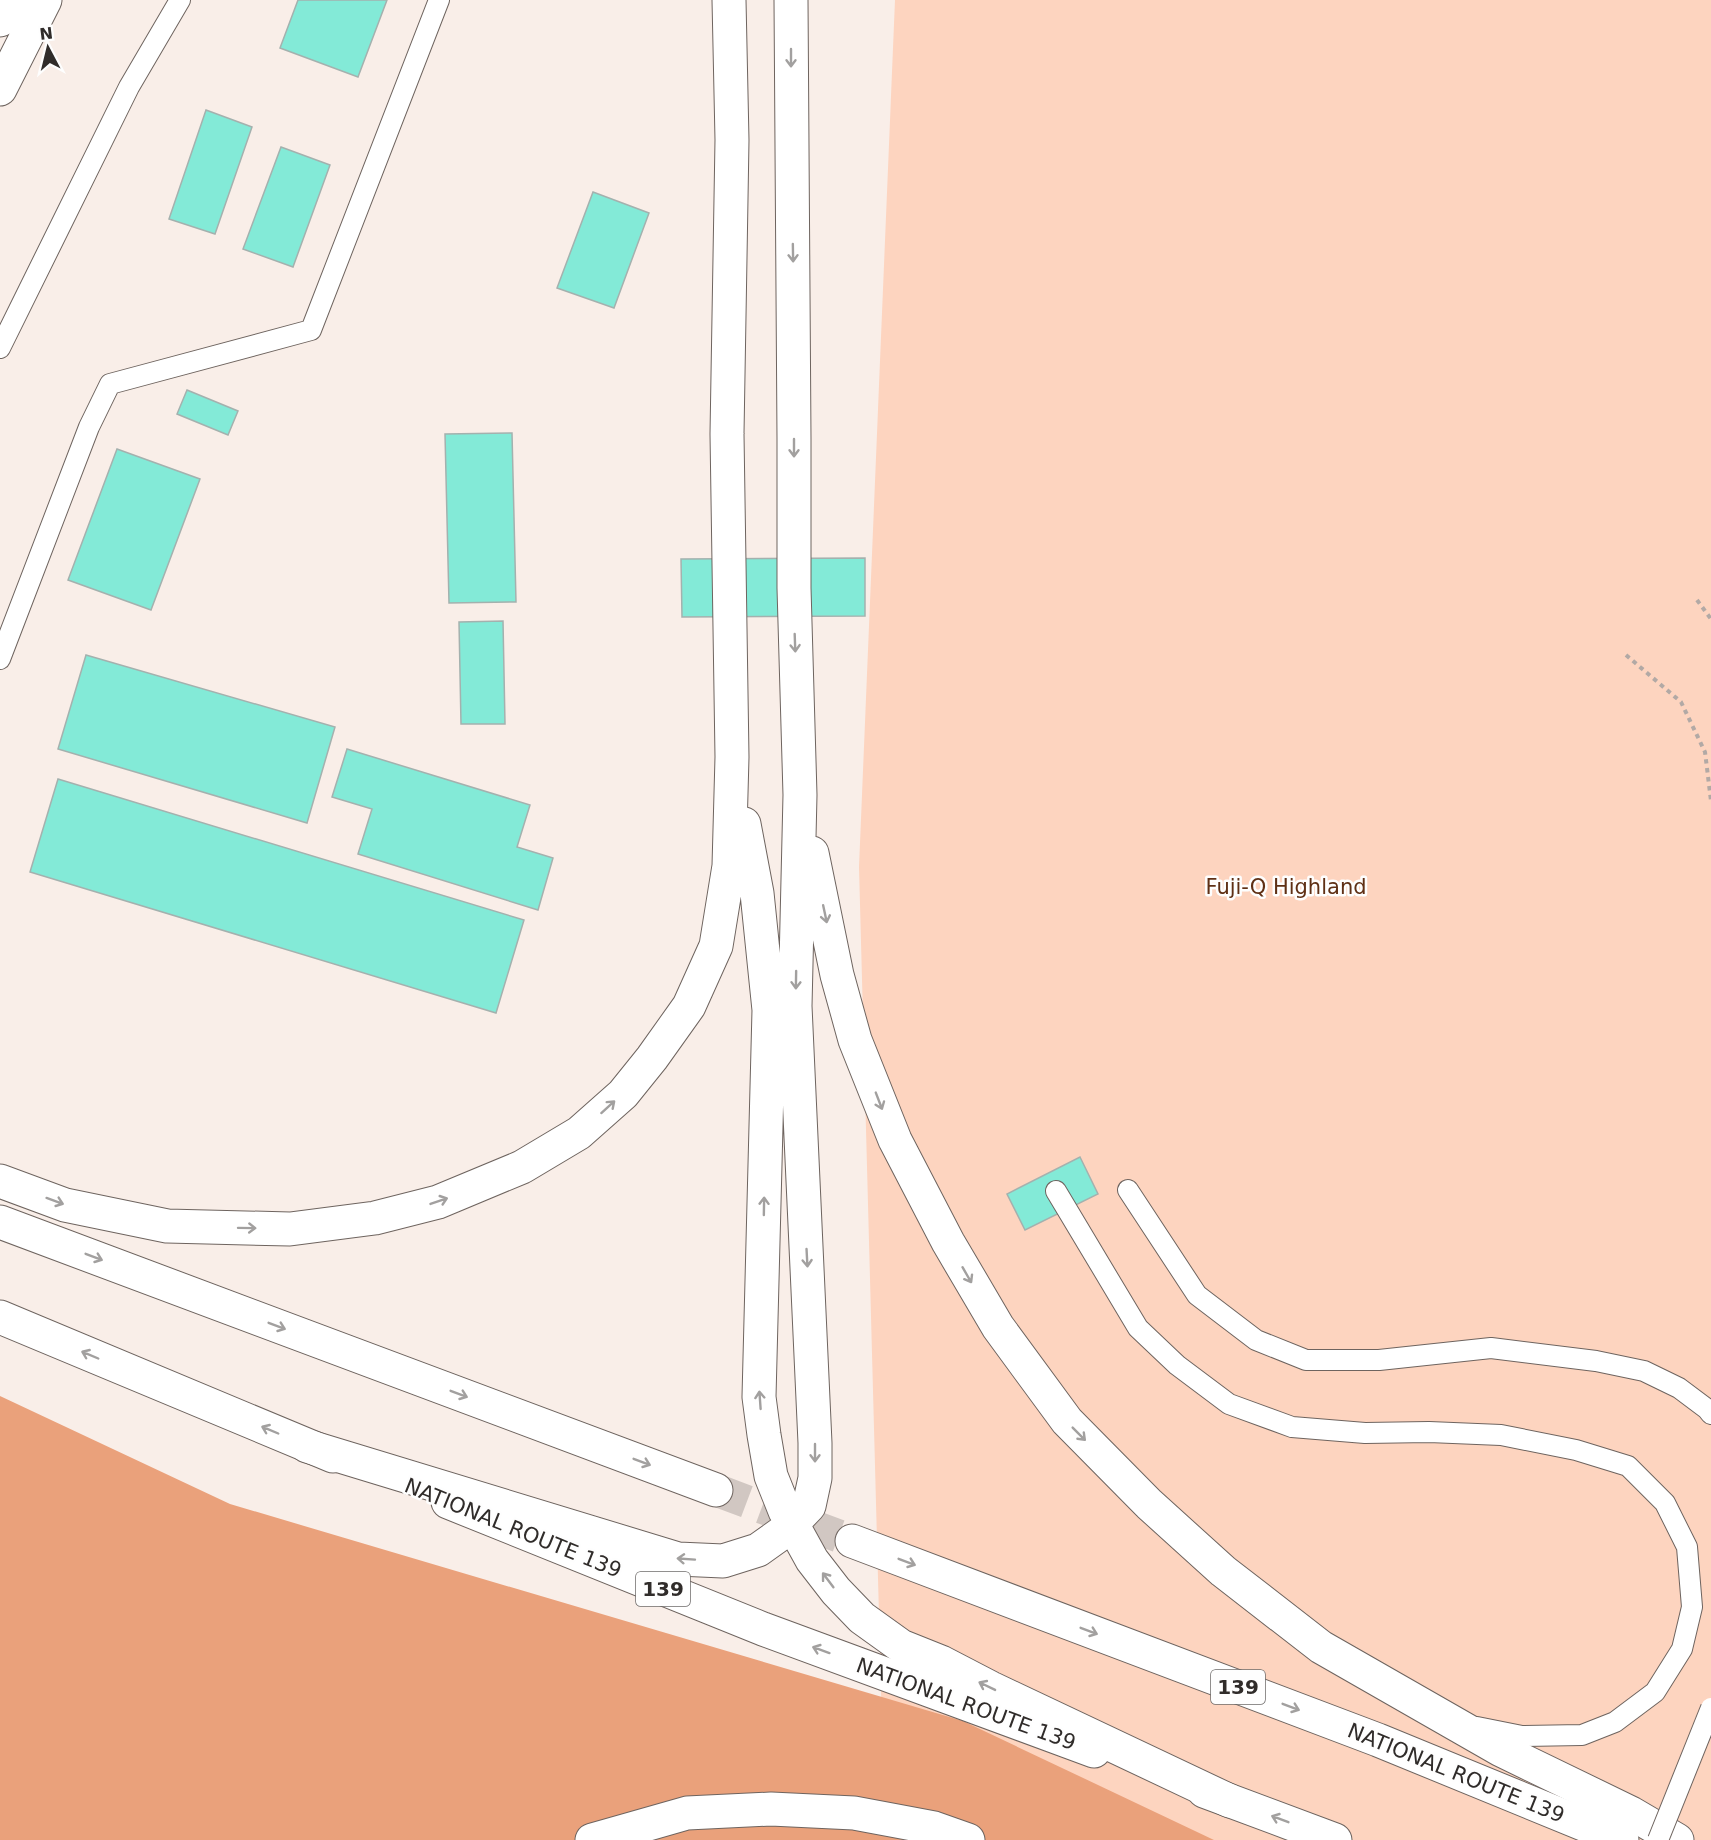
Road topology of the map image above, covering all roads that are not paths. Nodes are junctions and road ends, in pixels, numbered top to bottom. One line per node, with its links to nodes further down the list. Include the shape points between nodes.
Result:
1 (11, 0): 7 (main road)
2 (45, 0): 8 (main road)
3 (180, 0): 9 (lane, via 129,87)
4 (439, 0): 10 (lane, via 311,330 110,384 89,427)
5 (729, 0): 11 (main road, via 732,140 727,434)
6 (791, 0): 12 (main road, one-way to 12, via 794,588)
7 (0, 20)
8 (0, 89)
9 (0, 348)
10 (0, 658)
11 (732, 757): 13 (main road, one-way to 11, via 65,1204 167,1226 290,1228 375,1218 438,1202 522,1167 579,1133 623,1094 689,1006 717,946 729,866); 21 (main road, one-way to 11, via 771,1476 759,1397 769,1010 756,893)
12 (800, 795): 21 (main road, one-way to 21, via 795,1006 815,1479 809,1506); 24 (main road, one-way to 24, via 837,975 855,1040 895,1140 998,1327 1067,1421 1223,1571 1321,1647)
13 (0, 1180)
14 (1128, 1190): 18 (lane, via 1197,1295 1256,1340 1306,1360 1379,1360 1491,1348 1585,1360 1644,1371 1679,1388)
15 (1056, 1191): 24 (lane, via 1138,1328 1177,1365 1228,1404 1292,1427 1365,1433 1501,1435 1576,1450 1628,1466 1665,1503 1687,1547 1692,1607 1682,1649 1655,1692 1615,1722 1582,1735 1522,1736)
16 (0, 1222): 20 (main road, one-way to 20)
17 (0, 1317): 19 (main road, NATIONAL ROUTE 139 / 139, one-way to 17)
18 (1711, 1414)
19 (307, 1446): 21 (main road, one-way to 19, via 758,1550 723,1561 678,1559); 25 (main road, NATIONAL ROUTE 139 / 139, one-way to 19, via 763,1629)
20 (716, 1490)
21 (793, 1523): 25 (main road, one-way to 21, via 901,1646 862,1618 836,1591 812,1560)
22 (852, 1541): 29 (main road, NATIONAL ROUTE 139 / 139, one-way to 29, via 1378,1740)
23 (1711, 1708): 30 (lane, bridge)
24 (1451, 1722): 31 (main road)
25 (1230, 1801): 28 (main road, NATIONAL ROUTE 139 / 139, one-way to 25)
26 (592, 1840): 27 (main road, via 687,1813 771,1809 854,1813 934,1828)
27 (968, 1840)
28 (1335, 1840)
29 (1622, 1840)
30 (1658, 1840)
31 (1677, 1840)

